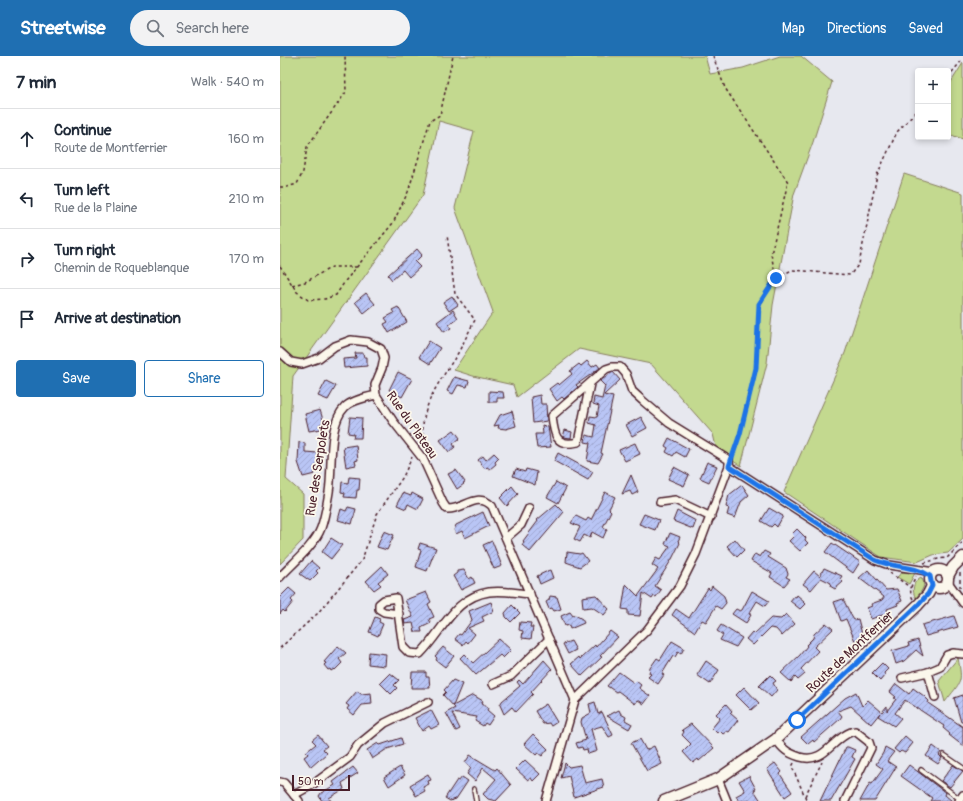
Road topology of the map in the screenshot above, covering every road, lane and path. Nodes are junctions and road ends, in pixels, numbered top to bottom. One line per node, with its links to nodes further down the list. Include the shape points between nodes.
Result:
1 (345, 56): 7 (path, via 346,92 307,147 303,172 297,184)
2 (453, 56): 10 (path, via 440,115 430,121 408,192 393,223)
3 (713, 56): 11 (path, via 725,88 788,182 771,254)
4 (963, 59): 5 (path)
5 (951, 73)
6 (915, 113): 11 (path, via 897,132 877,175 859,264 850,275 792,270)
7 (280, 187)
8 (447, 235): 17 (path, via 455,294 475,320 437,385 425,411 421,432)
9 (280, 266): 12 (path)
10 (357, 267): 12 (path, via 332,267 305,282); 12 (path, via 336,295 325,299 308,300)
11 (776, 278): 18 (path, via 759,304 756,368 740,434)
12 (292, 285)
13 (280, 352): 15 (street, Rue du Plateau, via 291,362 302,364 319,358 335,346 351,340 368,342 380,349 384,358 375,386)
14 (590, 384): 14 (street, via 578,442 572,444 556,439 552,416); 18 (street, via 606,369 620,367 626,374 632,391 643,401 669,423 729,460)
15 (376, 395): 16 (street, Rue du Plateau); 25 (street, Rue des Serpolets, via 346,406 339,416 334,429 329,493 321,529 313,542)
16 (416, 450): 22 (street, Rue du Plateau, via 447,509 454,509 474,500 487,501 492,506); 32 (path, via 403,477 377,514 362,560 317,614)
17 (425, 454)
18 (729, 466): 21 (street); 26 (street, via 875,560 922,570)
19 (660, 502): 21 (street, via 675,500)
20 (529, 508): 22 (street, via 521,525)
21 (711, 517): 38 (street, via 696,554 676,592 647,630)
22 (506, 538): 28 (street, Rue du Plateau)
23 (963, 557): 26 (street, Route de Montferrier)
24 (889, 572): 27 (path)
25 (280, 577)
26 (941, 581): 29 (street); 40 (street, Route de Montferrier)
27 (911, 588)
28 (530, 594): 30 (street, via 491,592 474,595 457,607 420,654 409,653 403,647); 31 (street, Rue du Plateau)
29 (963, 603)
30 (399, 614)
31 (549, 639): 36 (street, via 511,676); 38 (street, Rue du Plateau)
32 (280, 648)
33 (963, 654): 34 (street, via 946,655 940,667)
34 (928, 672): 35 (street); 37 (street)
35 (902, 678)
36 (493, 684)
37 (935, 697)
38 (575, 700): 54 (street)
39 (428, 702): 49 (street, via 385,723 358,746 350,757)
40 (776, 739): 43 (street, via 788,753); 46 (street, Route de Montferrier)
41 (821, 754): 43 (street, via 809,759); 50 (path, via 823,761); 58 (street, via 855,731 871,745 866,761)
42 (944, 754): 44 (lane)
43 (796, 756): 50 (path, via 792,767)
44 (963, 768)
45 (920, 770): 51 (lane)
46 (718, 779): 55 (street, Route de Montferrier); 56 (street)
47 (280, 782): 49 (street)
48 (474, 789): 53 (lane)
49 (294, 795): 52 (street)
50 (805, 796): 57 (path)
51 (961, 798)
52 (298, 801)
53 (476, 801)
54 (546, 801)
55 (664, 801)
56 (727, 801)
57 (808, 801)
58 (845, 801)

